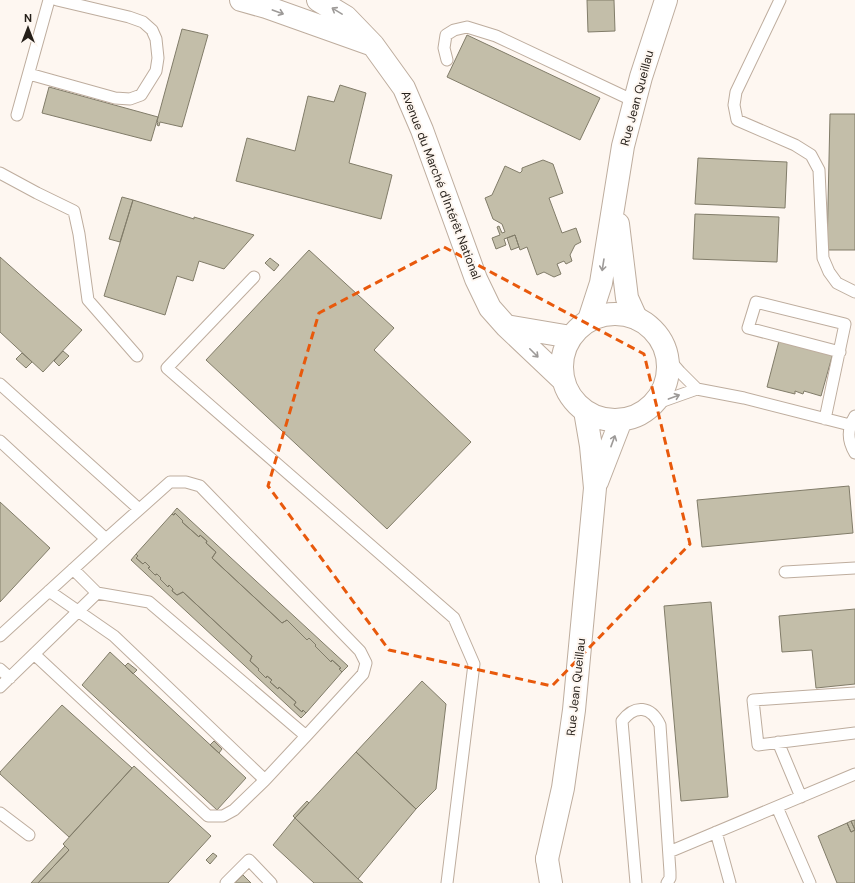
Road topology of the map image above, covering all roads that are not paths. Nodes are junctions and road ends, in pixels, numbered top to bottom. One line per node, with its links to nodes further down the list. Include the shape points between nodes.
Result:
1 (49, 0): 9 (lane)
2 (57, 0): 9 (lane, via 142,22 152,30 156,39 156,71 141,95 130,99 115,98)
3 (241, 0): 7 (main road, one-way to 7)
4 (318, 0): 7 (main road, Avenue du Marché d'Intérêt National, one-way to 4, via 346,17)
5 (666, 0): 10 (main road, Rue Jean Queillau)
6 (780, 0): 15 (lane, via 736,92 734,105 737,120 795,145 811,156 819,170 823,258 837,283)
7 (373, 45): 18 (main road, Avenue du Marché d'Intérêt National, via 404,88 422,130 476,279 490,308)
8 (447, 60): 10 (lane, via 444,48 446,35 467,27 496,36)
9 (29, 74): 11 (lane)
10 (634, 101): 13 (main road, Rue Jean Queillau, via 623,146)
11 (17, 115)
12 (0, 172): 21 (lane, via 74,211 88,300)
13 (615, 199): 16 (main road, Rue Jean Queillau, via 626,298); 17 (main road, Rue Jean Queillau, one-way to 17, via 600,283)
14 (254, 277): 62 (lane, via 167,368 454,618 474,664)
15 (855, 292)
16 (636, 318): 17 (main road, via 607,314); 22 (main road, via 660,338)
17 (589, 320): 19 (main road)
18 (506, 326): 19 (main road); 23 (main road, Avenue du Marché d'Intérêt National, one-way to 23)
19 (571, 337): 23 (main road, via 562,358)
20 (840, 352): 20 (lane, via 845,324 756,302 748,328); 28 (lane)
21 (137, 356)
22 (667, 357): 25 (lane); 26 (main road, via 668,368 664,388)
23 (563, 380): 27 (main road, via 571,398)
24 (0, 384): 34 (lane)
25 (697, 389): 26 (lane, one-way to 25); 28 (lane)
26 (652, 405): 29 (main road, via 638,415)
27 (586, 411): 29 (main road, via 602,419); 33 (main road, Rue Jean Queillau)
28 (825, 418): 30 (lane)
29 (621, 420): 33 (main road, Rue Jean Queillau, one-way to 29)
30 (853, 421): 32 (lane, via 848,434)
31 (0, 441): 35 (lane)
32 (855, 453)
33 (595, 488): 59 (main road, Rue Jean Queillau, via 574,710 563,788)
34 (139, 510): 35 (lane); 49 (lane, via 170,482 186,482 200,486 360,650 366,663 363,674)
35 (106, 539): 37 (lane)
36 (855, 568): 38 (lane)
37 (73, 569): 39 (lane); 40 (lane)
38 (785, 572)
39 (49, 591): 41 (lane); 42 (lane)
40 (97, 593): 41 (lane); 49 (lane, via 149,602)
41 (77, 611): 43 (lane); 52 (lane, via 114,636)
42 (0, 636)
43 (34, 654): 45 (lane); 52 (lane, via 208,816 223,816 234,810)
44 (0, 669): 45 (lane)
45 (10, 678): 46 (lane)
46 (0, 687)
47 (855, 693): 50 (lane, via 753,700 758,744)
48 (855, 733): 50 (lane)
49 (306, 736): 52 (lane)
50 (778, 742): 53 (lane)
51 (855, 774): 53 (lane)
52 (265, 780)
53 (801, 797): 54 (lane)
54 (778, 807): 56 (lane); 68 (lane)
55 (0, 813): 57 (lane)
56 (716, 832): 58 (lane); 67 (lane)
57 (29, 835)
58 (669, 852): 65 (lane, via 660,726 649,711 636,710 627,714 622,721); 66 (lane, via 670,878)
59 (547, 860): 63 (main road, Rue Jean Queillau); 64 (main road)
60 (226, 883): 61 (lane, via 249,860)
61 (271, 883)
62 (447, 883)
63 (542, 883)
64 (550, 883)
65 (636, 883)
66 (667, 883)
67 (730, 883)
68 (810, 883)

